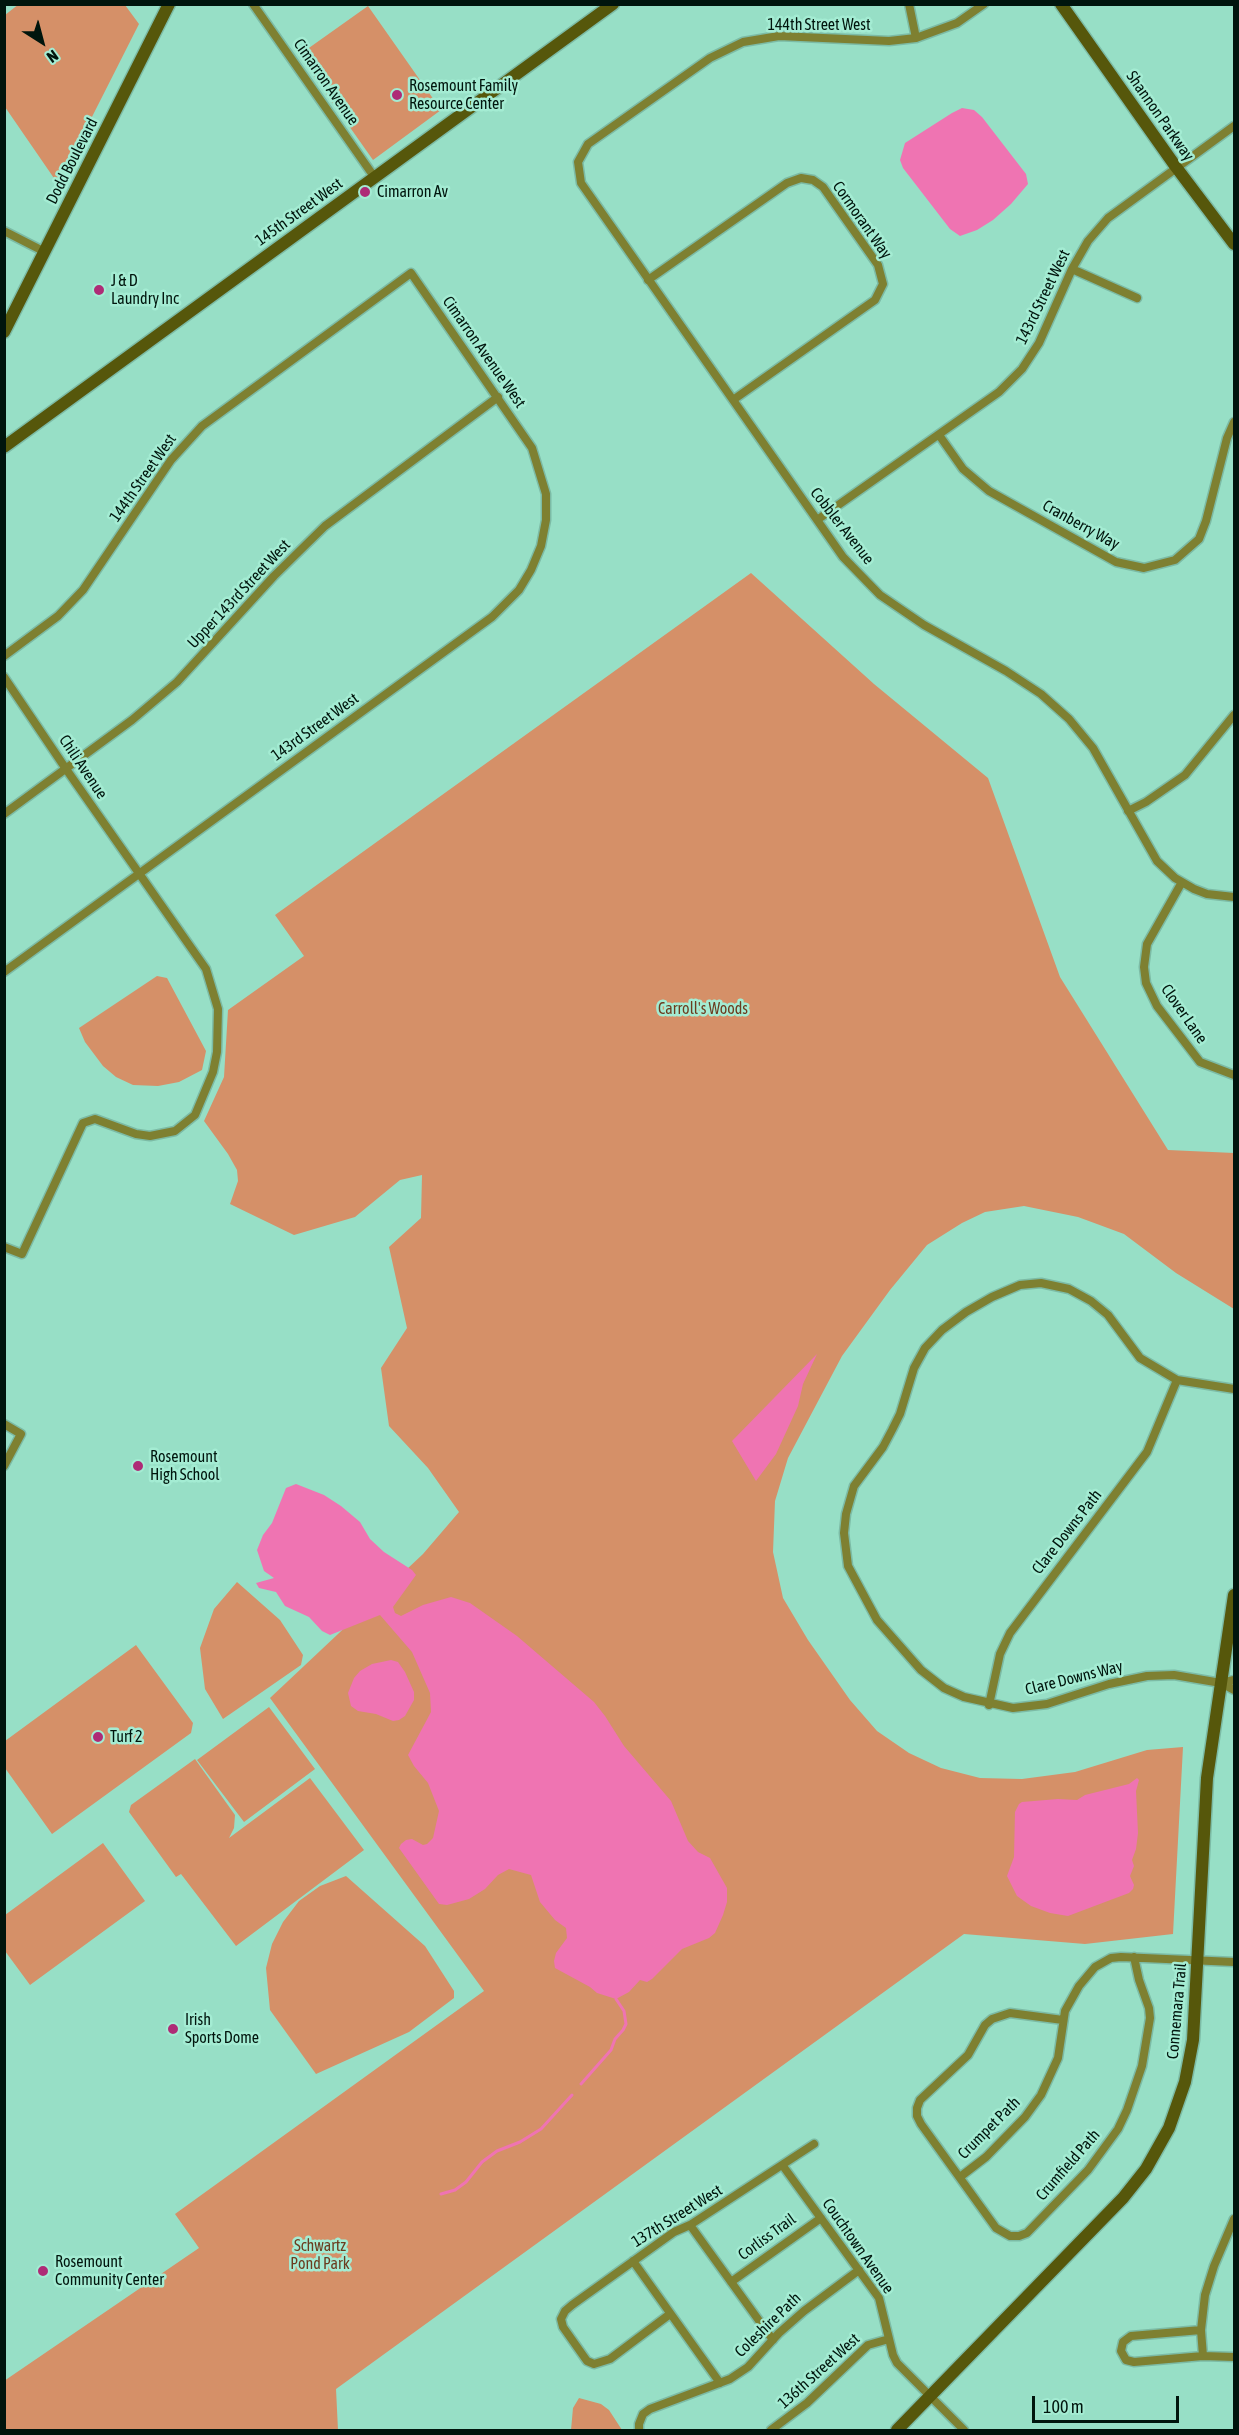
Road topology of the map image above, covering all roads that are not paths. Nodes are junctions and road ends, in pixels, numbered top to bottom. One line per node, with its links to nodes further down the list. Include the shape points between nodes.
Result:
1 (169, 4): 14 (street, Dodd Boulevard)
2 (253, 4): 11 (street, Cimarron Avenue)
3 (613, 4): 11 (street, 145th Street West)
4 (909, 4): 7 (street)
5 (984, 4): 7 (street, 144th Street West, via 957,23)
6 (1061, 4): 10 (street, Shannon Parkway)
7 (916, 38): 9 (street, 144th Street West, via 889,41 779,36 743,42 710,58 588,144)
8 (1234, 126): 10 (street, 143rd Street West)
9 (578, 162): 17 (street, Cobbler Avenue, via 581,183)
10 (1176, 167): 13 (street, Shannon Parkway); 15 (street, 143rd Street West, via 1108,218 1088,241)
11 (375, 178): 25 (street, 145th Street West)
12 (4, 231): 14 (street)
13 (1234, 244)
14 (45, 252): 19 (street, Dodd Boulevard)
15 (1072, 269): 18 (street); 23 (street, 143rd Street West, via 1039,343 1022,369 999,392)
16 (411, 273): 20 (street, Cimarron Avenue West); 28 (street, 144th Street West, via 202,426 171,460 84,590 58,616)
17 (648, 280): 21 (street, Cobbler Avenue); 21 (street, Cormorant Way, via 787,183 801,178 823,187 878,265 883,284 875,300)
18 (1137, 298)
19 (4, 332)
20 (498, 397): 26 (street, Cimarron Avenue West); 31 (street, Upper 143rd Street West, via 325,526 177,682)
21 (733, 400): 27 (street, Cobbler Avenue)
22 (1234, 422): 24 (street, Cranberry Way)
23 (939, 435): 24 (street, Cranberry Way, via 963,469 989,491 1116,562 1144,568 1175,560 1198,539); 27 (street, 143rd Street West)
24 (1231, 440)
25 (4, 447)
26 (532, 448): 34 (street, 143rd Street West, via 546,494 546,520 541,546 519,590 492,617)
27 (817, 520): 32 (street, Cobbler Avenue, via 843,556 880,595 1006,671 1069,719 1093,748)
28 (4, 656)
29 (4, 677): 31 (street, Chili Avenue)
30 (1234, 715): 32 (street, via 1185,775)
31 (66, 769): 33 (street, Upper 143rd Street West); 34 (street, Chili Avenue)
32 (1128, 811): 35 (street, Cobbler Avenue, via 1157,861)
33 (4, 814)
34 (139, 873): 37 (street, 143rd Street West); 39 (street, Chili Avenue, via 206,969 218,1009 213,1072 195,1115 175,1131 150,1137 94,1119 83,1123 22,1254)
35 (1182, 882): 36 (street, Cobbler Avenue, via 1207,894); 38 (street, Clover Lane, via 1147,944 1146,983 1157,1006 1200,1062)
36 (1234, 897)
37 (4, 972)
38 (1234, 1076)
39 (4, 1247)
40 (1176, 1380): 41 (street, Clare Downs Way); 48 (street, Clare Downs Path, via 1147,1452 1010,1633 1000,1654); 48 (street, Clare Downs Way, via 1140,1358 1108,1315 1091,1301 1069,1289 1041,1283 1020,1285 992,1297 950,1324 925,1348 892,1430 854,1486 844,1533 848,1566 877,1620 921,1670 944,1688)
41 (1234, 1389)
42 (4, 1424): 43 (street, via 21,1434)
43 (4, 1466)
44 (1234, 1595): 46 (street, Connemara Trail)
45 (1234, 1680): 46 (street)
46 (1221, 1683): 47 (street); 48 (street, Clare Downs Way, via 1174,1675 1147,1676 1047,1704 1013,1708); 50 (street, Connemara Trail, via 1207,1778)
47 (1234, 1690)
48 (989, 1705)
49 (1134, 1957): 50 (street, Crumpet Path); 52 (street, Crumpet Path, via 1111,1958 1095,1967 1079,1986); 55 (street, Crumfield Path, via 1150,2018 1142,2066 1127,2110 1082,2178 1026,2233 1011,2236 996,2228)
50 (1198, 1959): 51 (street, Crumpet Path); 69 (street, Connemara Trail, via 1190,2060 1177,2107 1158,2150 1123,2199)
51 (1234, 1962)
52 (1063, 2020): 55 (street, Crumpet Path, via 1058,2058 1041,2095 994,2150); 55 (street, via 1010,2013 992,2019 968,2055 920,2100 917,2116 921,2124)
53 (814, 2144): 54 (street, 137th Street West)
54 (783, 2166): 56 (street, Couchtown Avenue); 58 (street, 137th Street West)
55 (960, 2177)
56 (821, 2218): 60 (street, Couchtown Avenue); 61 (street, Corliss Trail)
57 (1234, 2219): 63 (street, via 1209,2279)
58 (690, 2225): 59 (street, 137th Street West); 61 (street)
59 (633, 2261): 62 (street); 62 (street, 137th Street West, via 565,2311 563,2327 574,2343 594,2364 610,2359)
60 (859, 2270): 64 (street, Couchtown Avenue, via 879,2298); 65 (street, Coleshire Path, via 817,2299)
61 (731, 2282): 65 (street)
62 (670, 2314): 68 (street)
63 (1201, 2330): 66 (street); 66 (street, via 1131,2336 1123,2342 1121,2351 1126,2360 1134,2362)
64 (889, 2339): 69 (street, Couchtown Avenue, via 897,2362); 71 (street, 136th Street West, via 868,2345 807,2403)
65 (773, 2340): 68 (street, Coleshire Path, via 748,2367)
66 (1203, 2356): 67 (street)
67 (1234, 2357)
68 (720, 2383): 70 (street, Coleshire Path, via 650,2409 643,2414)
69 (930, 2396): 72 (street, Connemara Trail); 73 (street, Couchtown Avenue)
70 (639, 2430)
71 (771, 2430)
72 (897, 2430)
73 (964, 2430)

